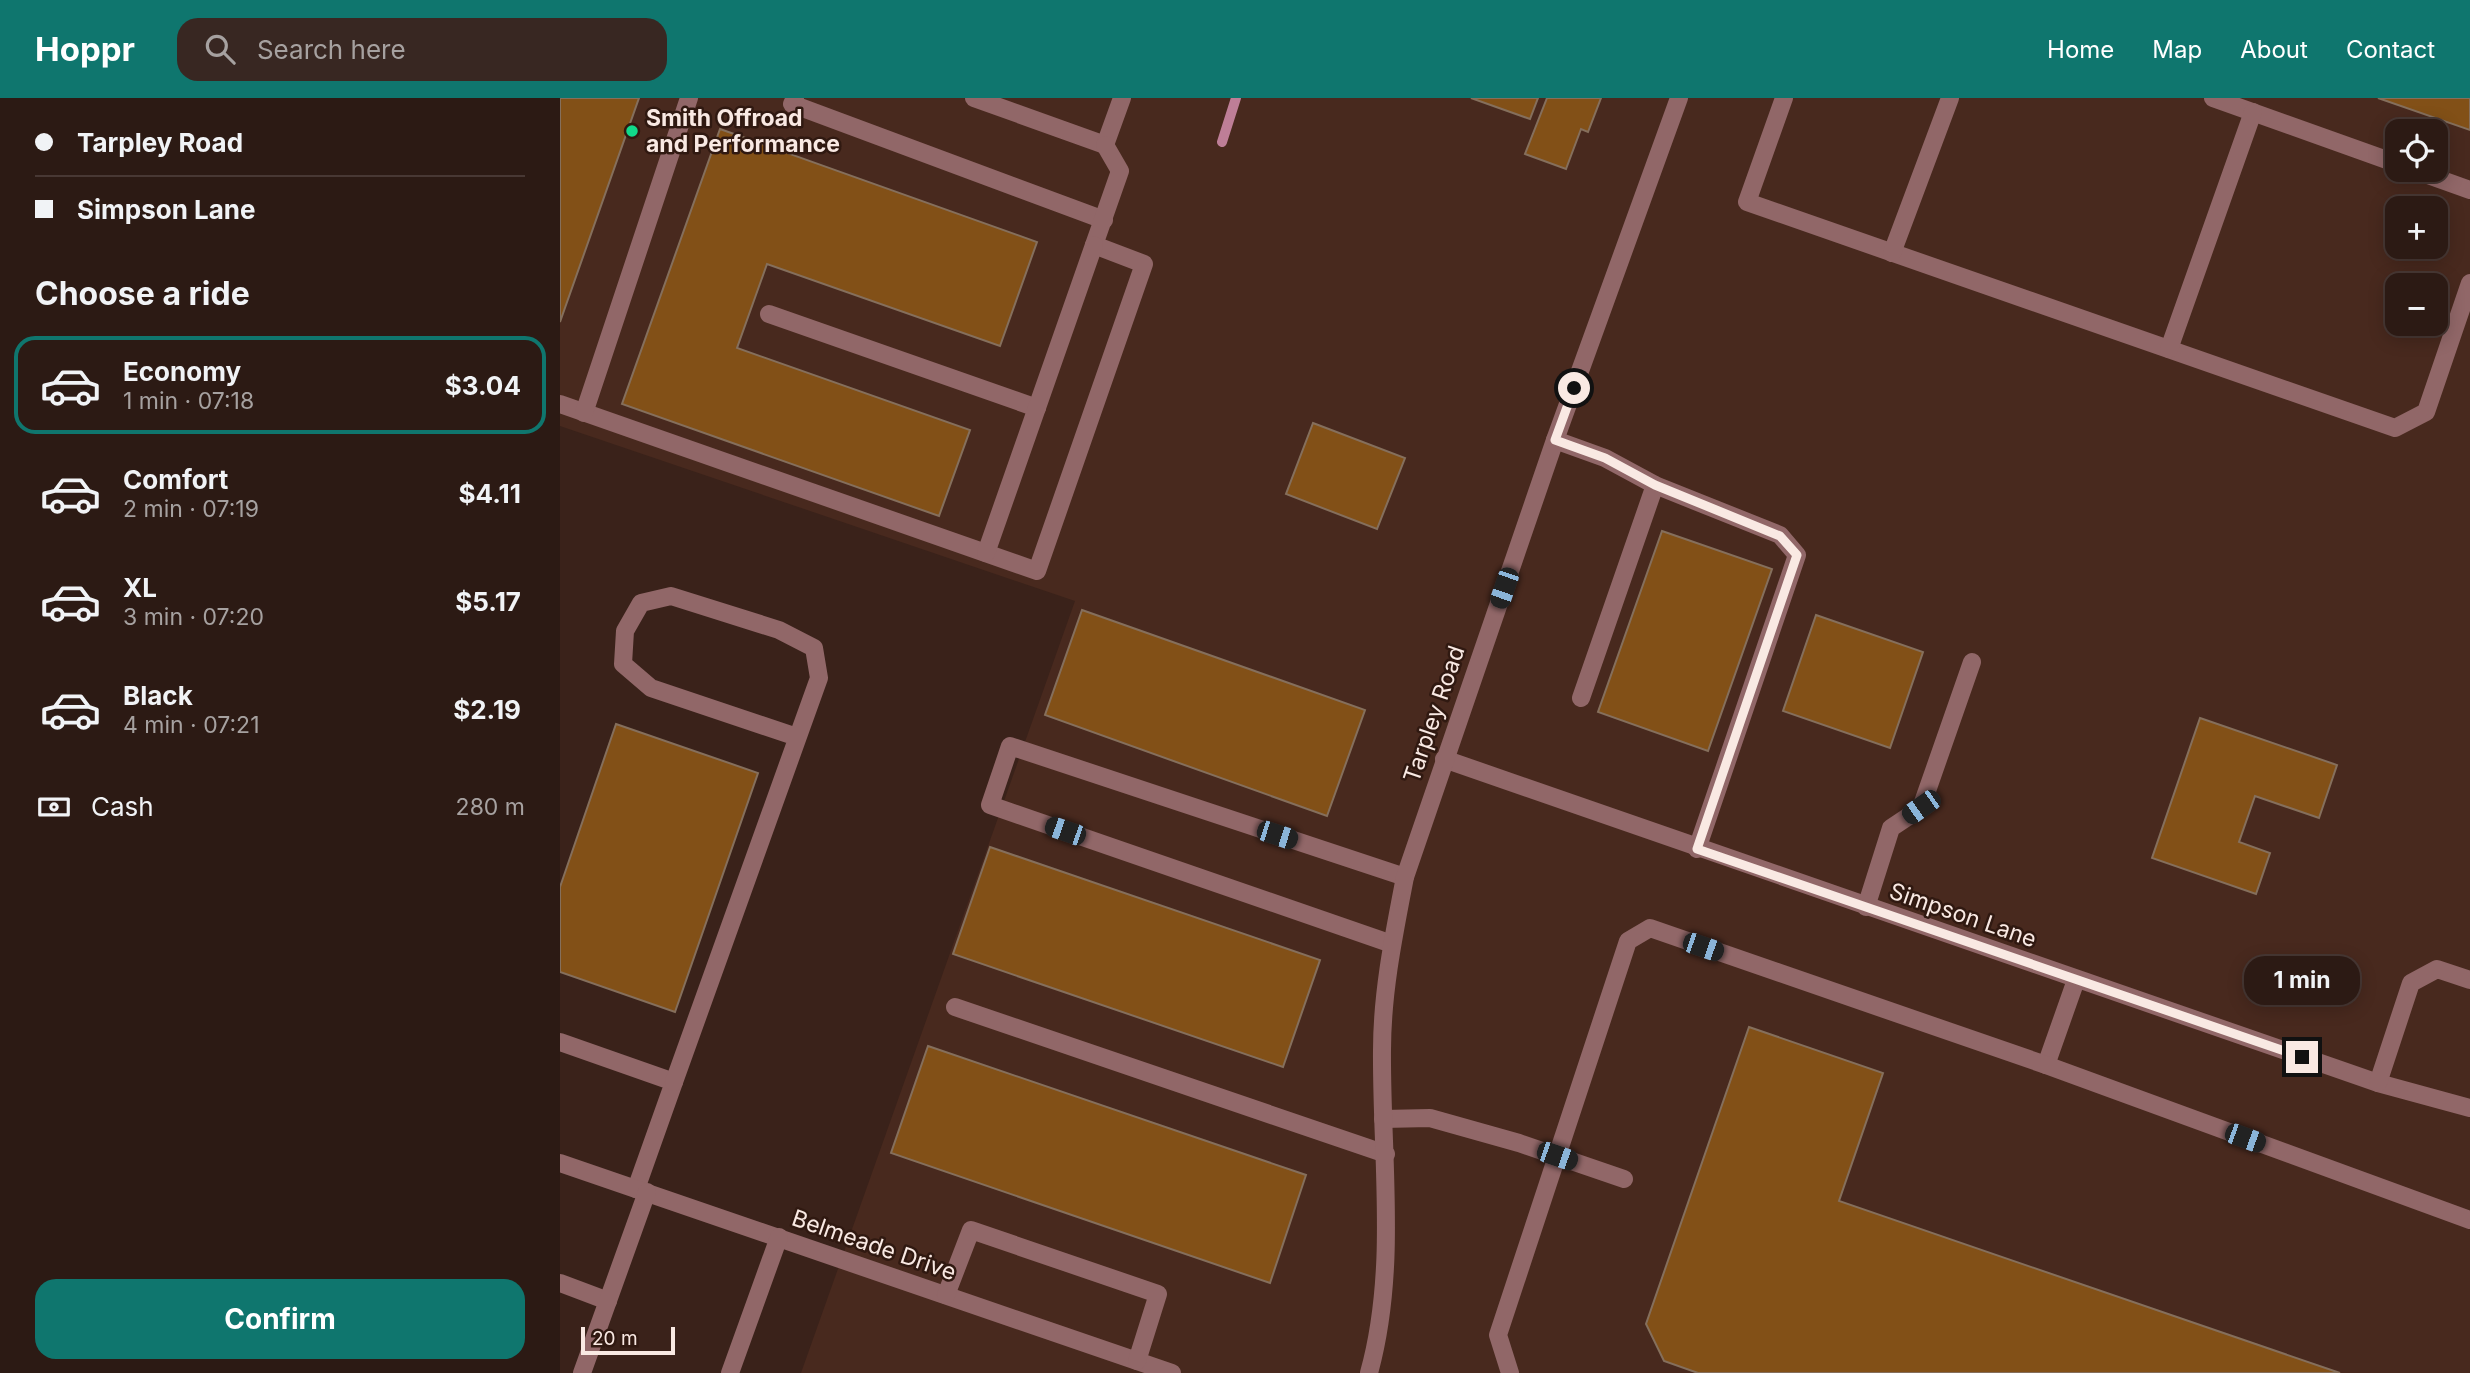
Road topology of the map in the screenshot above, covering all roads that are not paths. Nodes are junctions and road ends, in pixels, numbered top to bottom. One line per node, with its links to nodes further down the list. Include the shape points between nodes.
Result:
1 (690, 98): 22 (street)
2 (795, 98): 14 (street, via 792,104)
3 (974, 98): 10 (street)
4 (1122, 98): 10 (street)
5 (1679, 98): 23 (street, Tarpley Road)
6 (1784, 98): 16 (street, via 1747,202)
7 (1950, 98): 16 (street)
8 (2213, 98): 9 (street)
9 (2253, 112): 11 (street); 19 (street)
10 (1105, 145): 14 (street, via 1120,171)
11 (2385, 159)
12 (2448, 182): 13 (street)
13 (2470, 190)
14 (1104, 219): 15 (street)
15 (1094, 245): 21 (street); 25 (street, via 1144,264 1037,571)
16 (1892, 253): 19 (street)
17 (2470, 284): 19 (street, via 2426,412 2395,428)
18 (769, 314): 21 (street)
19 (2169, 349)
20 (560, 404): 22 (street)
21 (1038, 408): 25 (street)
22 (584, 413): 25 (street)
23 (1555, 440): 24 (street, via 1605,458); 29 (street, Tarpley Road)
24 (1655, 485): 27 (street); 30 (street, via 1780,536 1797,555)
25 (986, 553)
26 (1972, 662): 32 (street, via 1921,807 1891,828)
27 (1581, 698)
28 (797, 737): 28 (street, via 818,678 814,648 779,630 671,596 641,603 625,631 624,664 651,688); 39 (street)
29 (1444, 759): 30 (street, Simpson Lane); 31 (street, Tarpley Road)
30 (1697, 849): 32 (street, Simpson Lane)
31 (1405, 877): 33 (street, Tarpley Road); 33 (street, via 1010,746 990,805)
32 (1866, 907): 34 (street, Simpson Lane)
33 (1392, 944): 42 (street, Tarpley Road, via 1382,1048)
34 (2076, 980): 38 (street); 40 (street, Simpson Lane)
35 (2470, 980): 40 (street, via 2437,970 2411,983)
36 (955, 1007): 43 (street)
37 (560, 1042): 39 (street)
38 (2046, 1065): 44 (street, via 1650,928 1628,940); 48 (street)
39 (674, 1082): 47 (street)
40 (2378, 1083): 41 (street, Simpson Lane)
41 (2470, 1108)
42 (1383, 1119): 43 (street, Tarpley Road); 44 (street, via 1430,1118)
43 (1386, 1154): 57 (street, Tarpley Road, via 1385,1273)
44 (1557, 1156): 46 (street); 58 (street, via 1498,1335)
45 (560, 1163): 47 (street, Belmeade Drive)
46 (1624, 1179)
47 (642, 1191): 49 (street, Belmeade Drive); 52 (street)
48 (2470, 1220)
49 (779, 1237): 51 (street, Belmeade Drive); 55 (street)
50 (560, 1283): 52 (street)
51 (946, 1295): 53 (street, Belmeade Drive); 53 (street, via 971,1230 1071,1264 1158,1294)
52 (608, 1301): 54 (street)
53 (1137, 1360): 56 (street, Belmeade Drive)
54 (582, 1373)
55 (730, 1373)
56 (1172, 1373)
57 (1369, 1373)
58 (1510, 1373)

